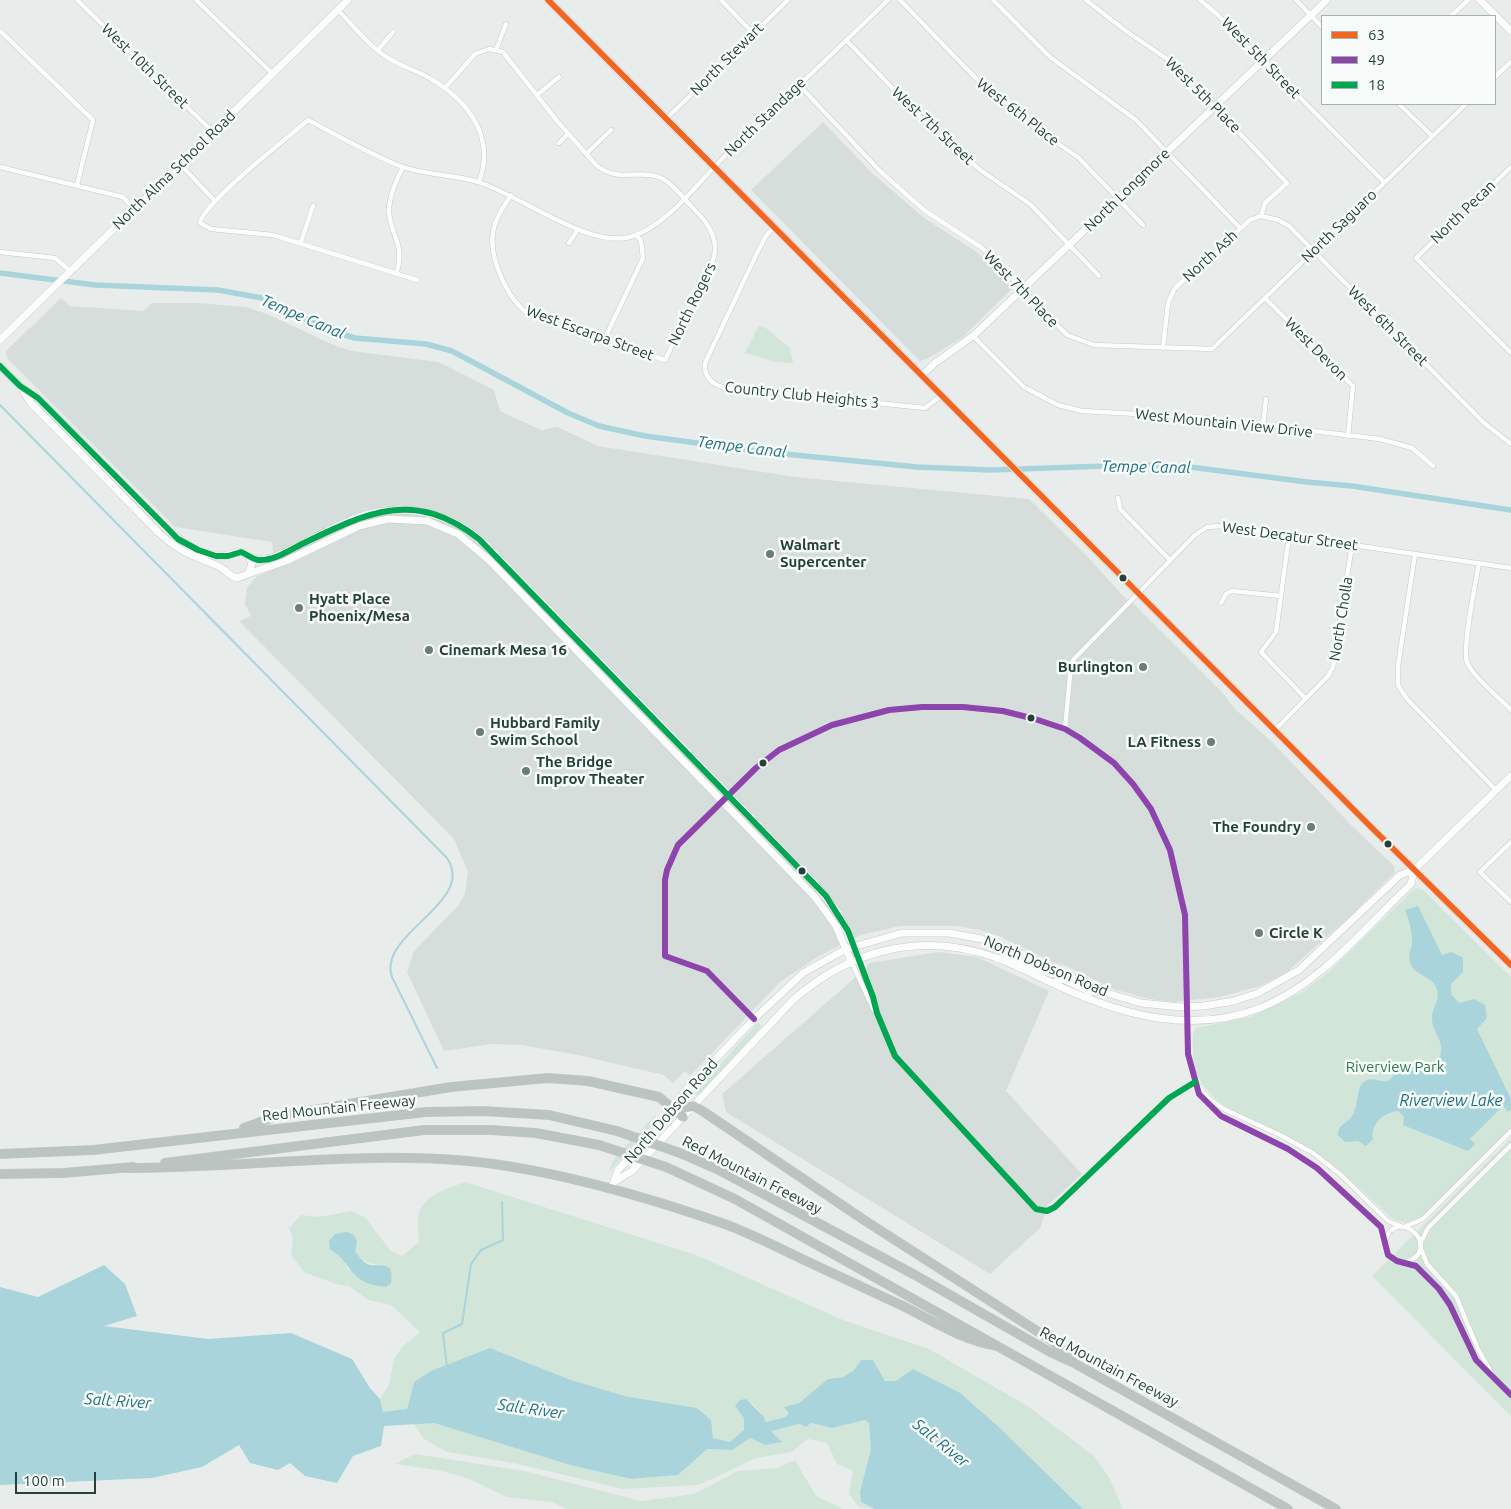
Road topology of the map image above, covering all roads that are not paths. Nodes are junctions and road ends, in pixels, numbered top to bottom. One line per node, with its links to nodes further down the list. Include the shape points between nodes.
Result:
1 (77, 0): 43 (street, West 10th Street)
2 (196, 0): 32 (street)
3 (348, 0): 16 (main road, North Alma School Road)
4 (548, 0): 41 (main road)
5 (721, 0): 26 (street)
6 (788, 0): 26 (street, North Stewart)
7 (888, 0): 27 (street, North Standage)
8 (900, 0): 58 (street, West 6th Place, via 992,95 1078,157)
9 (993, 0): 47 (street, via 1050,57 1126,112)
10 (1086, 0): 40 (street, West 5th Place, via 1173,63)
11 (1200, 0): 30 (street, West 5th Street)
12 (1296, 0): 17 (street)
13 (1327, 0): 17 (main road, North Longmore)
14 (1468, 0): 18 (street)
15 (1480, 0): 19 (main road)
16 (338, 10): 28 (street); 32 (main road, North Alma School Road)
17 (1310, 15): 22 (street); 30 (main road, North Longmore)
18 (1452, 15)
19 (1495, 15)
20 (1496, 16): 24 (main road)
21 (506, 24): 29 (street)
22 (1321, 26)
23 (0, 31): 56 (street, via 93,120)
24 (1511, 31)
25 (393, 32): 28 (street)
26 (753, 32): 41 (street, North Stewart)
27 (846, 40): 35 (street, North Standage); 71 (street, West 7th Street, via 944,141 1030,204)
28 (378, 50): 36 (street)
29 (496, 50): 36 (street, via 475,54); 37 (street, North Rogers, via 510,59)
30 (1263, 61): 40 (main road, North Longmore); 55 (street, West 5th Street)
31 (1511, 62): 33 (street)
32 (273, 74): 43 (main road, North Alma School Road)
33 (1496, 76)
34 (559, 77): 37 (street)
35 (799, 85): 50 (street, North Standage); 78 (street, West 7th Place, via 888,178 924,210 982,248)
36 (445, 88): 54 (street, via 481,129 486,158)
37 (537, 95): 44 (street, North Rogers)
38 (1400, 105): 45 (street)
39 (1465, 105): 45 (street, North Saguaro)
40 (1214, 106): 47 (main road, North Longmore); 63 (street, West 5th Place, via 1287,183 1264,203)
41 (666, 119): 50 (main road)
42 (611, 130): 48 (street)
43 (213, 132): 49 (main road, North Alma School Road)
44 (568, 134): 46 (street); 48 (street, North Rogers)
45 (1432, 136): 55 (street, North Saguaro)
46 (559, 143)
47 (1167, 152): 58 (main road, North Longmore); 66 (street)
48 (586, 154): 59 (street, North Rogers, via 597,166 611,173 656,176)
49 (180, 164): 60 (street); 62 (main road, North Alma School Road)
50 (715, 166): 59 (street, North Standage); 65 (main road)
51 (0, 167): 56 (street)
52 (403, 167): 54 (street); 60 (street, via 308,120); 75 (street, via 394,186 389,211 400,252)
53 (1511, 167): 85 (street, North Pecan, via 1416,258)
54 (480, 182): 57 (street)
55 (1384, 182): 72 (street, North Saguaro)
56 (77, 185): 62 (street, via 123,197)
57 (511, 195): 67 (street); 81 (street, West Escarpa Street, via 496,223 493,244 503,281 513,301 530,314)
58 (1118, 198): 64 (street, West 6th Place); 71 (main road, North Longmore)
59 (684, 199): 68 (street, North Standage); 86 (street, North Rogers, via 709,226 716,247 715,256)
60 (215, 201): 69 (street, via 203,214 200,223 211,229 274,235)
61 (313, 206): 69 (street)
62 (134, 209): 74 (main road, North Alma School Road)
63 (1261, 216): 66 (street, North Ash); 72 (street, West 6th Street, via 1289,226)
64 (1143, 225)
65 (774, 227): 88 (main road); 90 (street, Country Club Heights 3, via 762,244 706,363 710,381 722,387 925,408)
66 (1240, 228): 83 (street, North Ash, via 1171,295 1166,310)
67 (578, 229): 68 (street, via 611,239); 70 (street)
68 (636, 235): 81 (street, via 641,241 643,258)
69 (301, 242): 75 (street)
70 (569, 243)
71 (1070, 244): 76 (street, West 7th Street); 78 (main road, North Longmore)
72 (1314, 250): 79 (street, North Saguaro); 94 (street, West 6th Street, via 1484,423)
73 (0, 252): 74 (street, via 57,258)
74 (72, 270): 82 (main road, North Alma School Road)
75 (396, 274): 77 (street)
76 (1099, 276)
77 (417, 280)
78 (1022, 290): 80 (main road, North Longmore); 83 (street, West 7th Place, via 1056,326 1080,342)
79 (1265, 298): 84 (street, North Saguaro); 93 (street, West Devon, via 1353,386)
80 (973, 336): 88 (main road, North Longmore); 92 (street, West Mountain View Drive, via 1024,387 1058,406 1082,412 1186,416)
81 (605, 338): 86 (street, West Escarpa Street)
82 (0, 340)
83 (1163, 348): 84 (street, West 7th Place)
84 (1212, 349)
85 (1511, 353)
86 (665, 360)
87 (0, 366): 89 (main road)
88 (922, 376): 90 (main road)
89 (20, 386): 100 (main road, via 38,398 178,539 206,553); 105 (main road, via 31,403 159,534 187,555)
90 (942, 395): 107 (main road)
91 (1266, 399): 92 (street)
92 (1262, 426): 93 (street, West Mountain View Drive)
93 (1348, 436): 95 (street, West Mountain View Drive, via 1404,444)
94 (1511, 444)
95 (1433, 466)
96 (1118, 498): 102 (street, via 1120,509)
97 (1289, 536): 98 (street, West Decatur Street); 102 (street, West Decatur Street, via 1211,526 1202,529); 108 (street)
98 (1352, 545): 99 (street, West Decatur Street); 110 (street, North Cholla, via 1336,659 1328,676)
99 (1415, 554): 103 (street, West Decatur Street); 115 (street, via 1398,685 1407,699)
100 (228, 556): 101 (main road, via 240,552); 105 (main road)
101 (249, 557): 106 (main road, via 252,564); 116 (main road, via 257,560 271,558 354,519 384,511 428,512 458,524 484,543)
102 (1170, 560): 107 (street, West Decatur Street)
103 (1479, 563): 104 (street, West Decatur Street); 111 (street, via 1466,647 1467,662)
104 (1511, 568)
105 (226, 571): 106 (main road, via 237,578)
106 (248, 574): 117 (main road, via 366,524 402,518 444,526 476,548)
107 (1138, 592): 112 (street, West Decatur Street, via 1072,662); 113 (main road)
108 (1281, 596): 109 (street, via 1232,591); 110 (street, via 1276,632 1261,652)
109 (1221, 603)
110 (1306, 698): 113 (street, North Cholla)
111 (1511, 710)
112 (1065, 729): 116 (street, via 987,709 922,707 876,713 818,731 779,750); 128 (street, via 1092,745 1123,772 1142,795 1160,828 1176,869 1185,915)
113 (1275, 730): 119 (main road)
114 (1511, 776): 115 (main road, North Dobson Road)
115 (1496, 790): 119 (main road, North Dobson Road)
116 (729, 794): 117 (street); 121 (main road, via 826,896 843,922)
117 (722, 801): 122 (main road, via 819,901 836,926); 130 (street, via 678,845 666,870 665,956 707,971)
118 (1511, 842): 120 (street, via 1480,872)
119 (1414, 870): 124 (main road); 128 (main road, North Dobson Road, via 1400,875 1315,957 1280,982 1234,1001); 131 (main road, North Dobson Road, via 1411,884 1326,967 1287,996 1231,1016)
120 (1511, 902)
121 (856, 952): 122 (main road, North Dobson Road); 122 (main road, North Dobson Road); 123 (main road, North Dobson Road, via 932,946 961,949); 125 (main road, North Dobson Road, via 902,933 949,933 982,939); 129 (street)
122 (848, 955): 129 (street); 130 (main road, North Dobson Road, via 803,973); 133 (main road, North Dobson Road, via 790,1003)
123 (998, 959): 125 (main road, via 1009,957 1052,974); 126 (main road, North Dobson Road)
124 (1511, 965)
125 (1059, 970): 127 (main road, North Dobson Road)
126 (1052, 983): 127 (main road, via 1062,979 1091,992); 131 (main road, North Dobson Road, via 1138,1015)
127 (1107, 992): 128 (main road, North Dobson Road, via 1141,1003)
128 (1188, 1007): 131 (street)
129 (877, 1013): 132 (street, via 895,1056 1032,1206 1041,1211 1055,1207 1169,1098)
130 (754, 1019): 134 (main road, North Dobson Road, via 684,1092)
131 (1188, 1020): 132 (street, via 1188,1054)
132 (1195, 1082): 146 (street, via 1208,1098 1224,1109 1313,1154 1341,1175 1388,1221); 148 (street, via 1203,1100 1216,1113 1288,1149 1326,1175 1381,1227)
133 (694, 1106): 134 (highway); 135 (main road, North Dobson Road); 151 (highway, via 1054,1342)
134 (675, 1110): 135 (highway); 137 (highway, via 658,1097 608,1085 560,1078 531,1078 437,1089 274,1117); 145 (main road, North Dobson Road, via 618,1170)
135 (683, 1117): 145 (main road, North Dobson Road, via 632,1171)
136 (1511, 1131): 138 (street)
137 (229, 1134): 140 (highway, Red Mountain Freeway, via 93,1150); 151 (highway, Red Mountain Freeway, bridge, via 426,1112 483,1111 549,1115 616,1132 680,1152 727,1174)
138 (1504, 1138): 139 (street); 143 (street)
139 (1511, 1145): 144 (street)
140 (0, 1154)
141 (127, 1168): 142 (highway, Red Mountain Freeway, via 63,1174); 145 (highway, via 194,1168 351,1158 425,1159 469,1161 539,1171); 150 (highway, Red Mountain Freeway, bridge, via 424,1130 491,1130 599,1145 666,1167 734,1198)
142 (0, 1174)
143 (1468, 1174): 144 (street); 146 (street, via 1423,1219)
144 (1475, 1181): 147 (street, via 1428,1228)
145 (613, 1186): 150 (highway, via 736,1229 903,1306 972,1342)
146 (1403, 1227): 147 (street, via 1414,1231); 148 (street, via 1389,1232)
147 (1420, 1245): 149 (street, via 1414,1259); 152 (street, via 1427,1263 1456,1296 1478,1349)
148 (1385, 1247): 149 (street, via 1392,1259)
149 (1405, 1262): 152 (street, via 1416,1266 1439,1288 1473,1355)
150 (997, 1346): 154 (highway, Red Mountain Freeway)
151 (1074, 1363): 155 (highway, Red Mountain Freeway)
152 (1497, 1381): 153 (street)
153 (1511, 1395)
154 (1288, 1509)
155 (1336, 1509)

